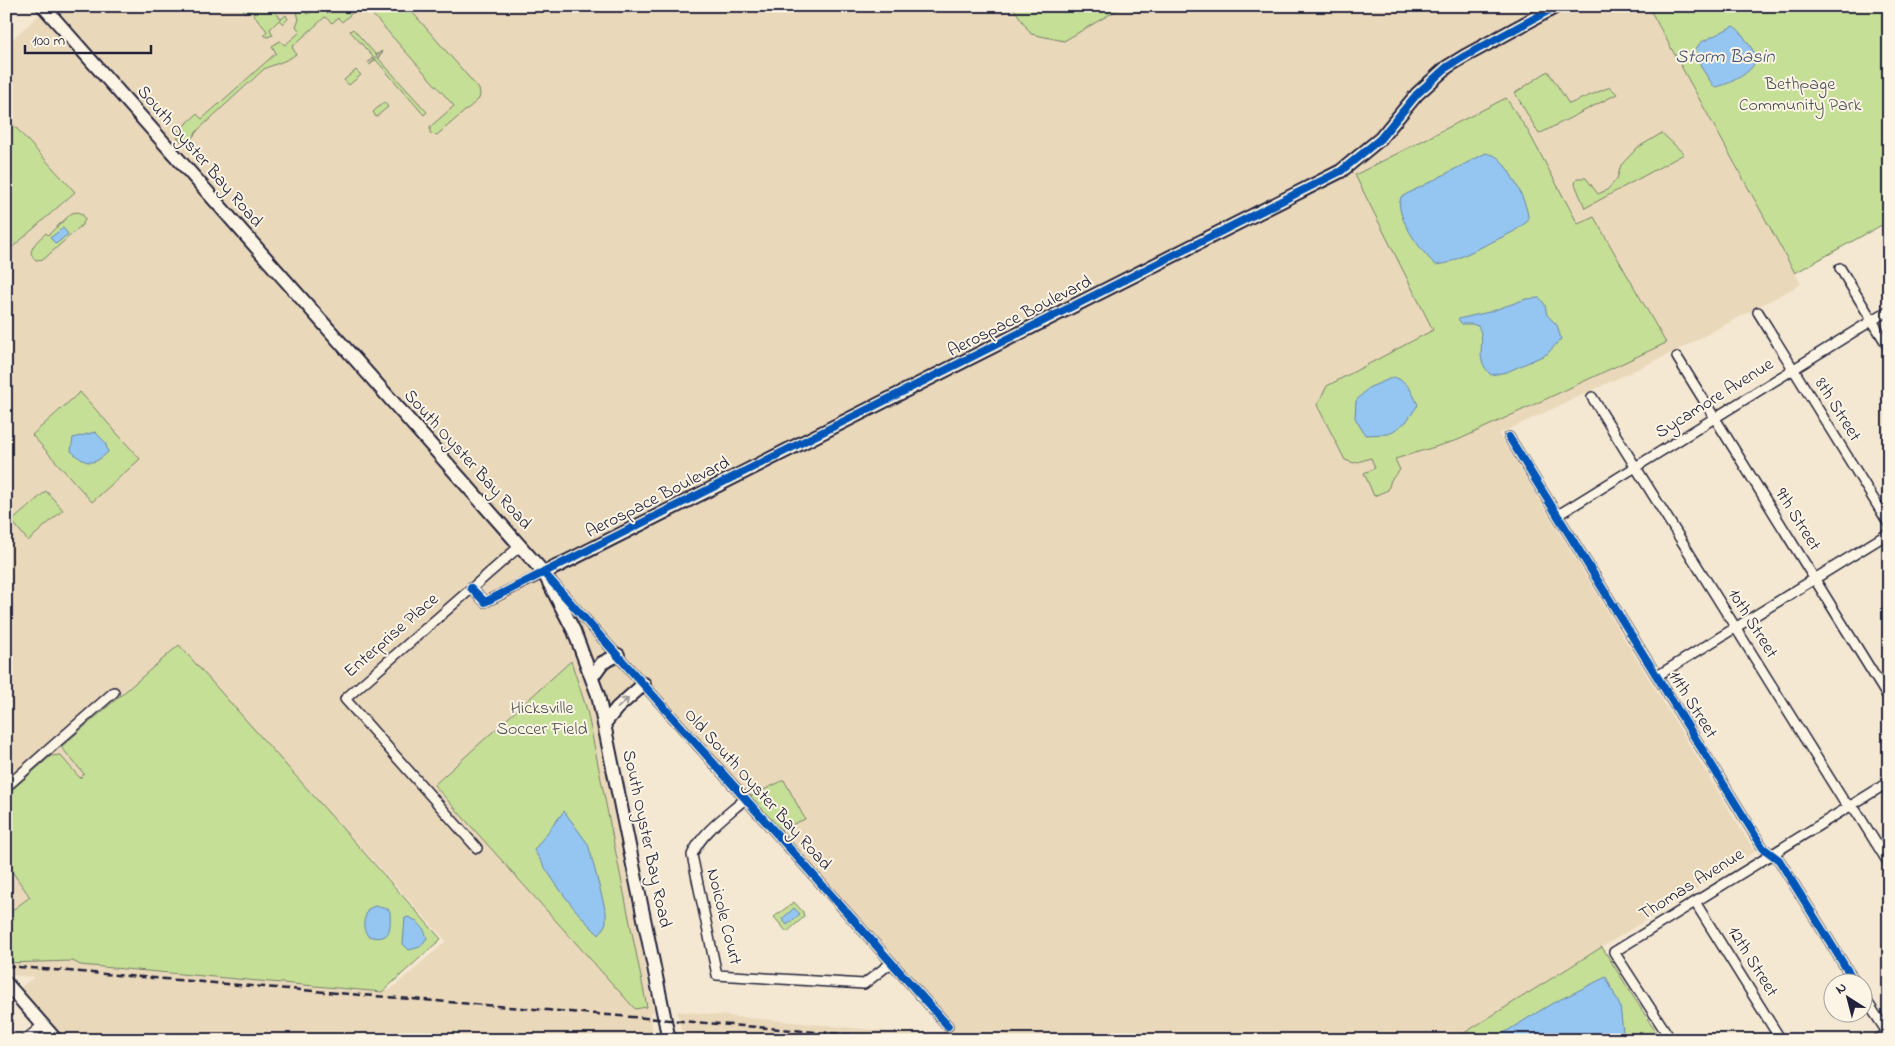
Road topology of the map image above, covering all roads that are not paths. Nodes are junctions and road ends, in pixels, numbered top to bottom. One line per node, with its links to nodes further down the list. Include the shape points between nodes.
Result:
1 (44, 6): 17 (main road, South Oyster Bay Road)
2 (1557, 6): 18 (main road, Aerospace Boulevard, via 1447,67 1417,94 1380,139 1342,171)
3 (1840, 268): 6 (street)
4 (1889, 310): 6 (street, Sycamore Avenue)
5 (1758, 312): 9 (street, 8th Street)
6 (1872, 321): 7 (street); 9 (street, Sycamore Avenue)
7 (1889, 348)
8 (1677, 357): 11 (street, 9th Street)
9 (1793, 370): 11 (street, Sycamore Avenue); 15 (street, 8th Street)
10 (1592, 397): 13 (street, 10th Street)
11 (1714, 418): 13 (street, Sycamore Avenue); 19 (street, 9th Street)
12 (1508, 437): 14 (street, 11th Street)
13 (1636, 467): 14 (street, Sycamore Avenue); 21 (street, 10th Street)
14 (1558, 515): 23 (street, 11th Street)
15 (1889, 524)
16 (1889, 533): 19 (street)
17 (520, 546): 18 (main road, South Oyster Bay Road); 20 (street, Enterprise Place)
18 (544, 573): 20 (street, Aerospace Boulevard, via 485,602); 22 (street, Old South Oyster Bay Road); 24 (main road, South Oyster Bay Road, via 574,631)
19 (1814, 579): 21 (street); 27 (street, 9th Street)
20 (471, 588): 33 (street, Enterprise Place, via 345,699)
21 (1735, 628): 23 (street); 32 (street, 10th Street, via 1843,800)
22 (618, 655): 24 (main road, via 602,663); 25 (street, Old South Oyster Bay Road)
23 (1657, 676): 34 (street, 11th Street, via 1763,848)
24 (592, 677): 28 (main road, South Oyster Bay Road)
25 (644, 684): 28 (main road, one-way to 25); 31 (street, Old South Oyster Bay Road)
26 (114, 692): 30 (street)
27 (1889, 699)
28 (604, 724): 46 (main road, South Oyster Bay Road)
29 (1889, 782): 32 (street, Thomas Avenue)
30 (6, 787)
31 (745, 799): 37 (street, Old South Oyster Bay Road); 37 (street, Noicole Court, via 696,844 692,856 717,975 864,984)
32 (1850, 806): 34 (street, Thomas Avenue); 35 (street, 10th Street)
33 (478, 848)
34 (1773, 855): 36 (street, Thomas Avenue); 38 (street, 11th Street)
35 (1889, 864)
36 (1695, 902): 47 (street, Thomas Avenue, via 1614,952); 48 (street, 12th Street)
37 (892, 963): 42 (street, Old South Oyster Bay Road)
38 (1850, 974)
39 (6, 983): 41 (main road)
40 (1872, 1009): 43 (street)
41 (43, 1025): 44 (street); 45 (main road)
42 (948, 1026)
43 (1888, 1033): 49 (street)
44 (25, 1040)
45 (56, 1040)
46 (669, 1040)
47 (1671, 1040)
48 (1781, 1040)
49 (1876, 1040)

